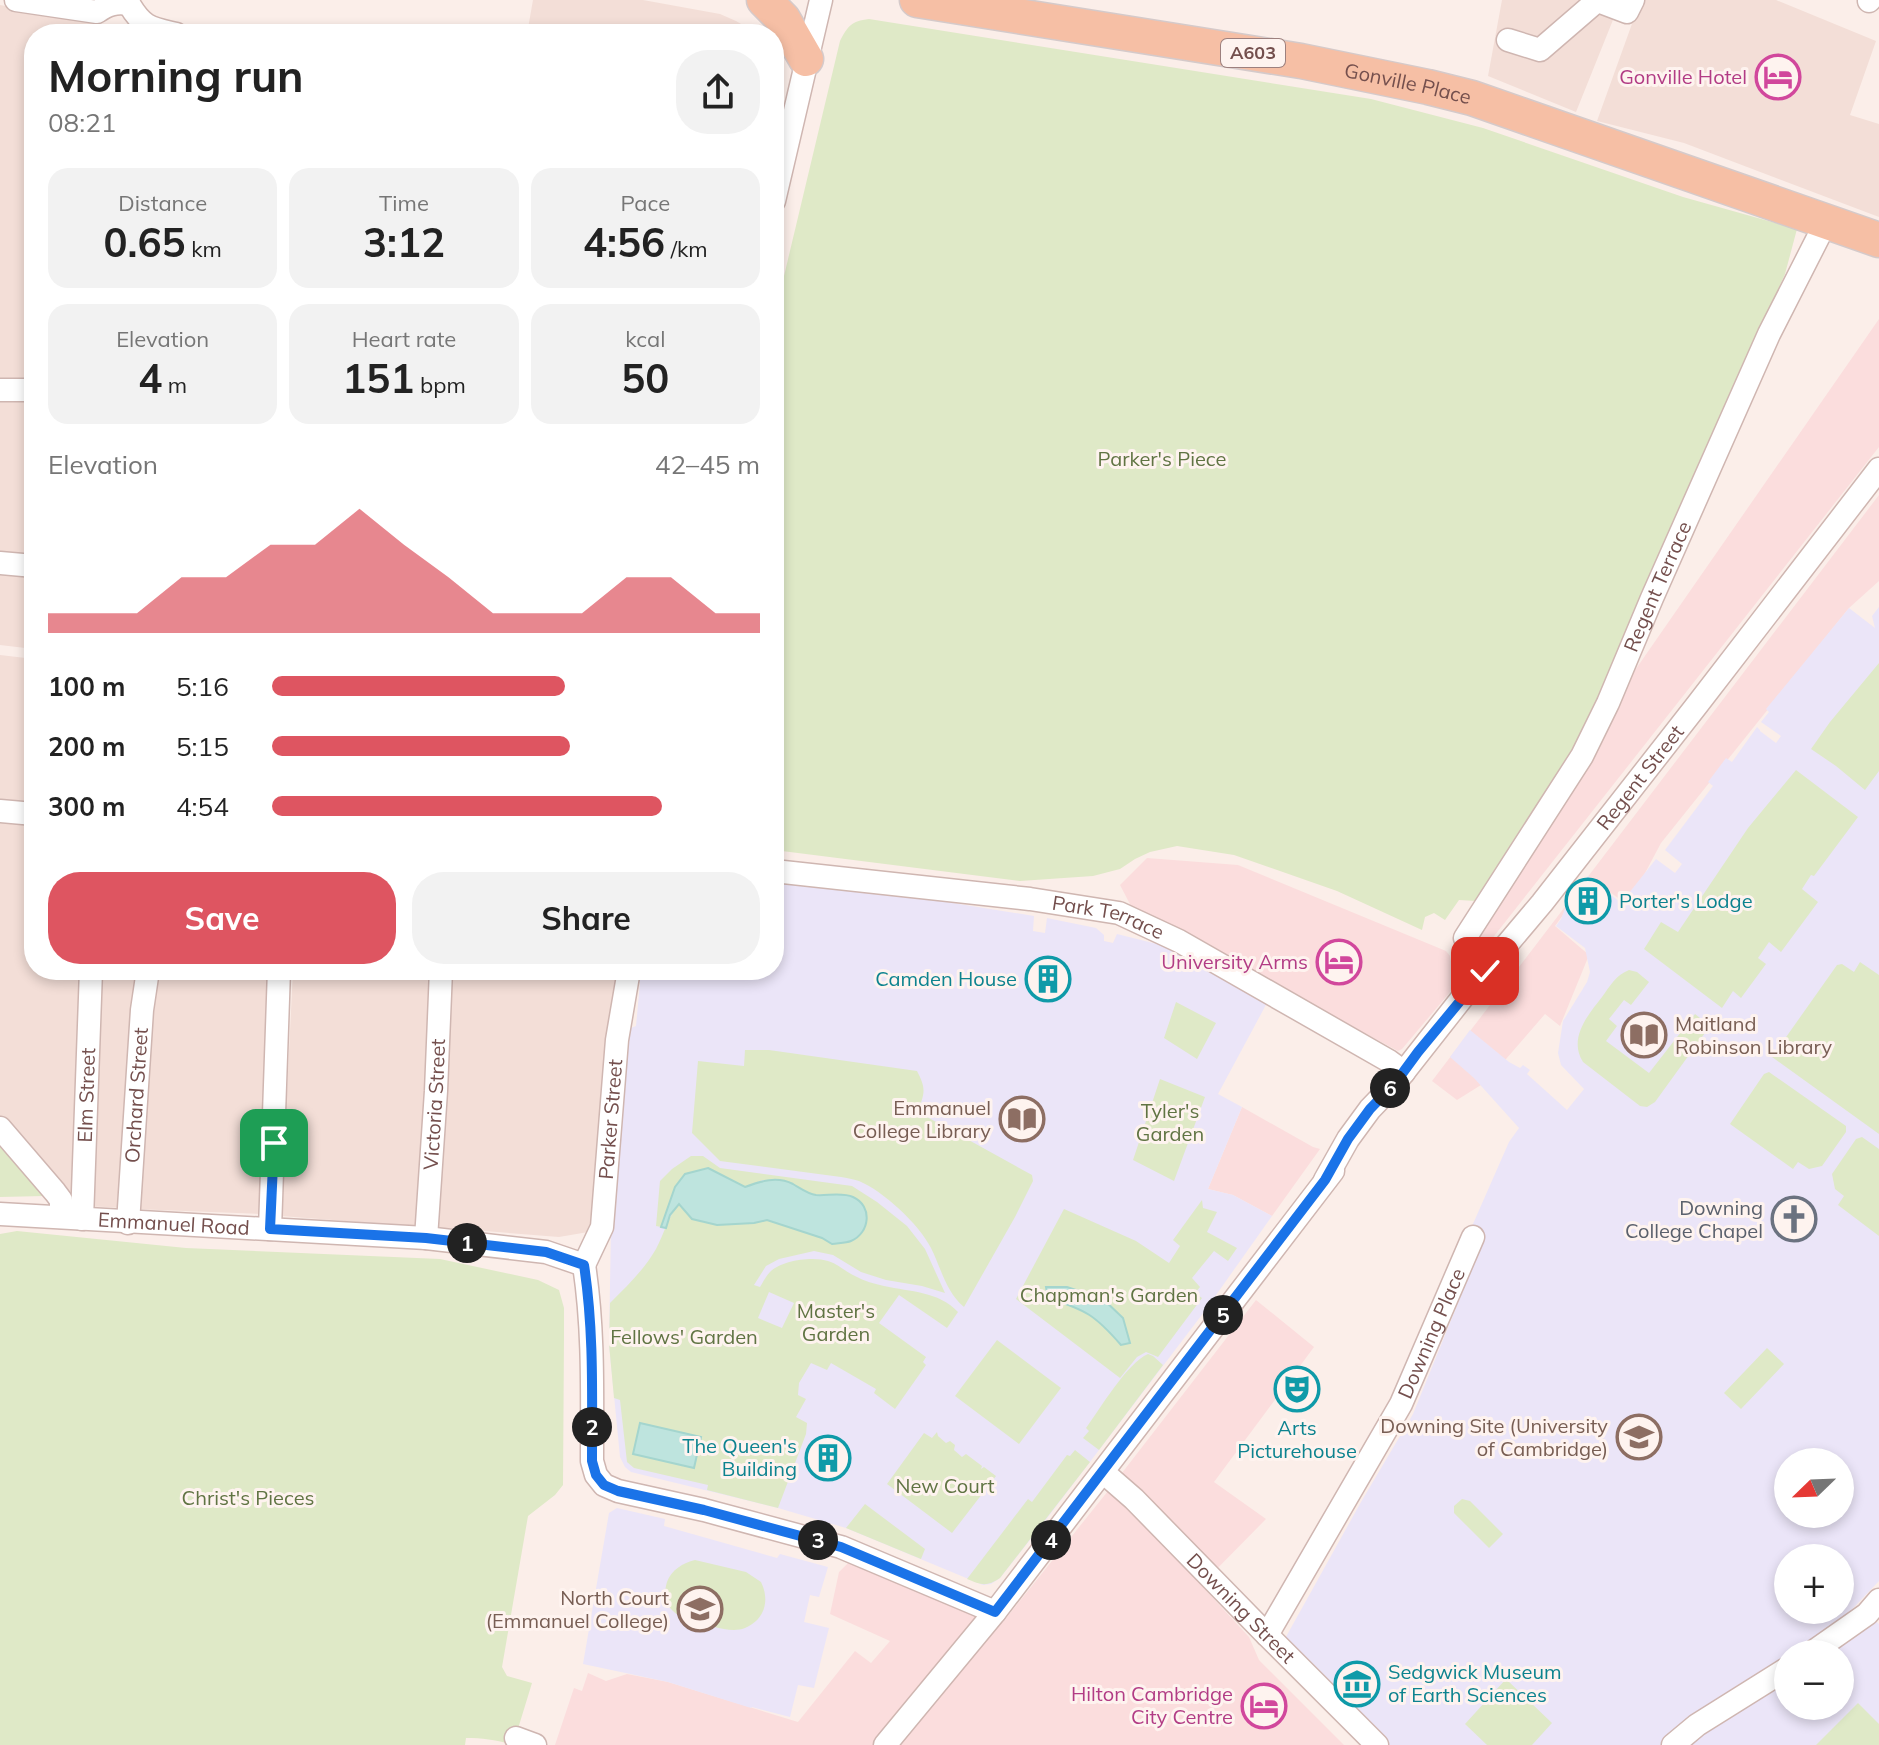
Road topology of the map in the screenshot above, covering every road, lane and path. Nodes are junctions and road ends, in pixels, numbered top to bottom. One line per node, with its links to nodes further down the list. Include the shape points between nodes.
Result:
1 (16, 0): 8 (street)
2 (764, 0): 11 (main road, via 783,19)
3 (821, 0): 11 (street)
4 (917, 0): 13 (main road, Gonville Place / A603, via 1301,61 1428,87)
5 (1598, 1): 7 (street); 10 (street, via 1540,50)
6 (129, 2): 8 (street, via 110,4); 9 (street)
7 (1630, 6)
8 (98, 23)
9 (144, 24)
10 (1508, 40)
11 (806, 59): 12 (street)
12 (784, 157)
13 (1826, 222): 14 (main road, Gonville Place / A603); 23 (street, Regent Terrace, via 1769,334 1582,756)
14 (1879, 240)
15 (0, 390): 16 (street)
16 (24, 390)
17 (1879, 469): 29 (street, Regent Street)
18 (0, 563): 19 (street)
19 (24, 565)
20 (0, 811): 21 (street)
21 (24, 813)
22 (784, 872): 29 (street, Park Terrace, via 1119,913 1179,941 1389,1061)
23 (1465, 938)
24 (90, 980): 32 (street, Elm Street)
25 (146, 980): 33 (street, Orchard Street)
26 (279, 980): 34 (street)
27 (441, 980): 36 (street, Victoria Street)
28 (627, 980): 37 (street, Parker Street, via 617,1040 602,1227)
29 (1400, 1077): 38 (street, Regent Street, via 1370,1109 1325,1180)
30 (0, 1128): 32 (street)
31 (0, 1214): 32 (street, Emmanuel Road)
32 (71, 1218): 33 (street, Emmanuel Road)
33 (128, 1223): 34 (street, Emmanuel Road)
34 (270, 1229): 36 (street, Emmanuel Road)
35 (1473, 1237): 41 (street, Downing Place, via 1401,1404)
36 (426, 1238): 37 (street, Emmanuel Road, via 546,1252)
37 (584, 1265): 40 (street, via 590,1301 592,1461 604,1485 841,1547)
38 (1103, 1472): 40 (street, Regent Street); 41 (street, Downing Street)
39 (1878, 1604): 42 (street)
40 (995, 1612): 44 (street, Regent Street)
41 (1267, 1635): 45 (street, Downing Street)
42 (1830, 1640)
43 (1774, 1677): 46 (street)
44 (885, 1745)
45 (1377, 1745)
46 (1673, 1745)

